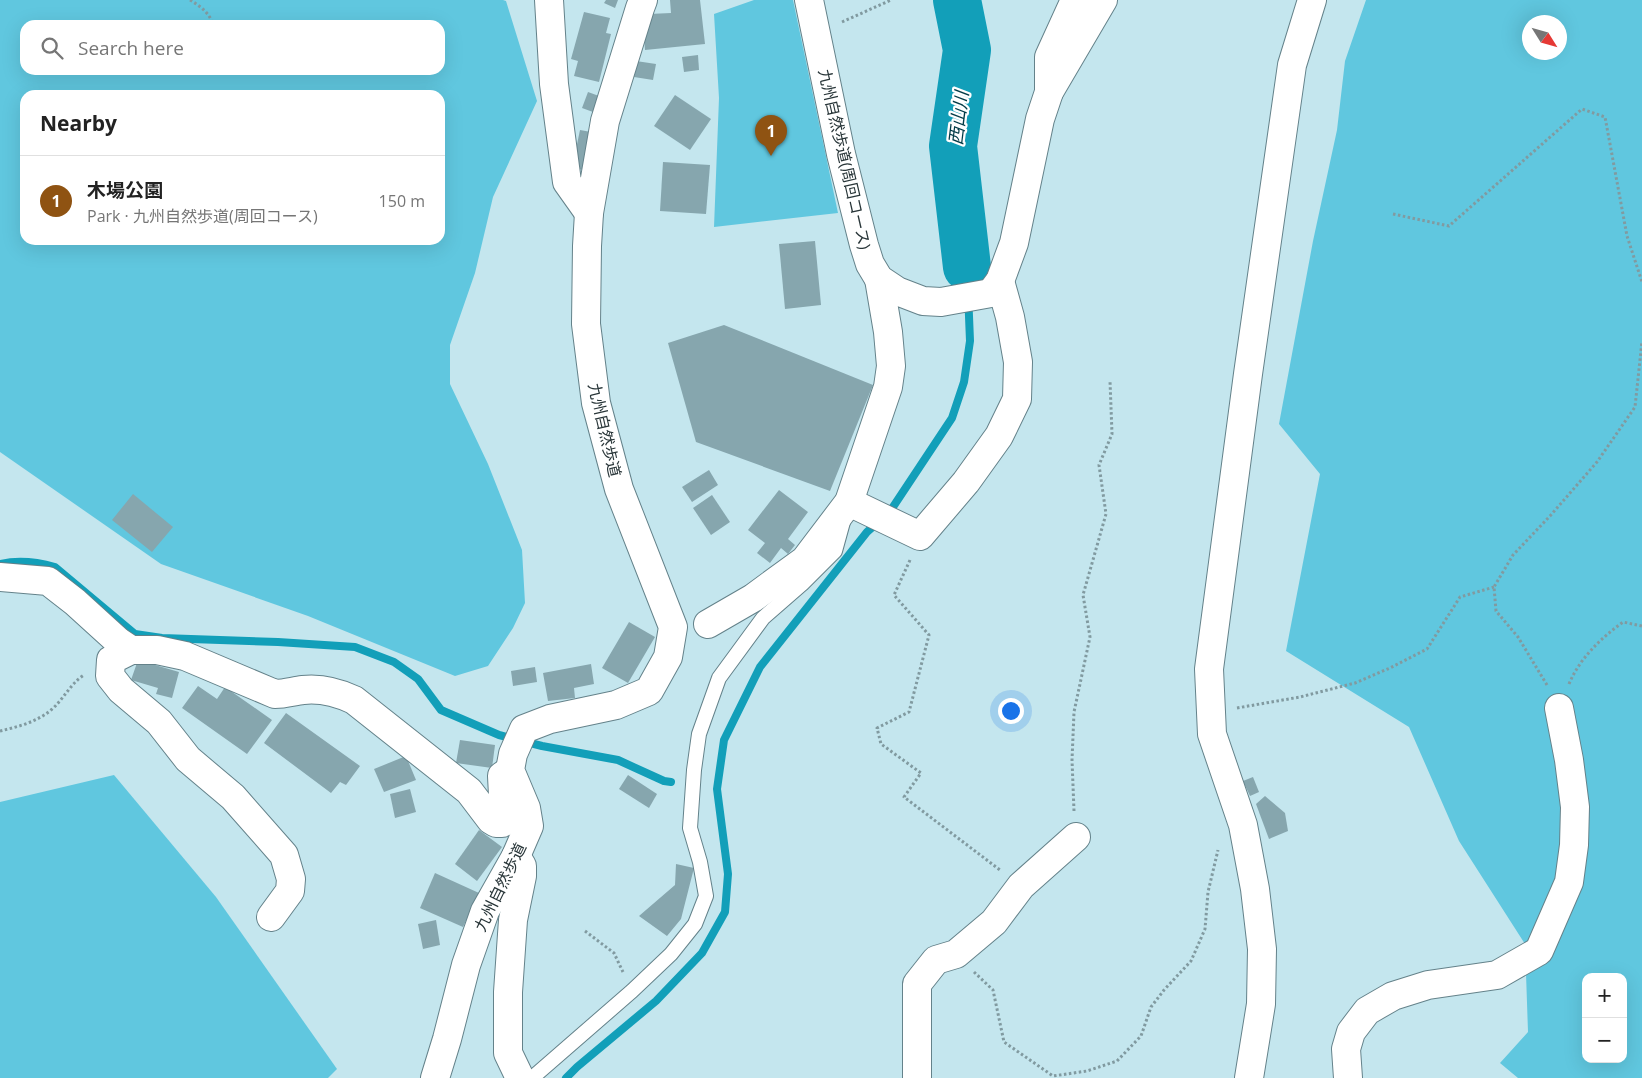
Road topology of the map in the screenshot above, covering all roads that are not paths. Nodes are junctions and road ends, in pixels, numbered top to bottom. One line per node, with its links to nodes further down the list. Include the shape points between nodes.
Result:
1 (549, 0): 8 (street, via 554,84 566,182)
2 (643, 0): 8 (street, 九州自然歩道, via 605,121)
3 (809, 0): 9 (street, 九州自然歩道(周回コース), via 841,154 864,245)
4 (1075, 0): 7 (street, via 1049,57)
5 (1103, 0): 7 (street)
6 (1312, 0): 24 (street, via 1292,65 1210,660 1212,734 1243,825 1262,949 1261,1004)
7 (1049, 92): 10 (street, via 1040,119 1014,243)
8 (589, 213): 16 (street, 九州自然歩道, via 586,324 596,403 619,489 673,627 668,657 649,691 616,705 550,718 524,729)
9 (879, 279): 10 (street, 九州自然歩道(周回コース), via 896,292 923,301 941,302); 11 (street, via 891,366 888,387)
10 (996, 287): 11 (street, via 1010,317 1018,362 1016,399 999,436 966,482 920,536)
11 (849, 502): 13 (street, via 805,560 753,598); 22 (lane, via 835,551 763,618 718,678 699,734 694,770 690,828 706,896 695,924 672,954)
12 (0, 577): 14 (street, via 48,581 119,642)
13 (708, 624)
14 (121, 655): 16 (street, via 157,650 185,656 275,694 323,691 354,700 469,791 496,823 502,824 504,814 502,776); 19 (street, via 110,676 121,690 158,722 188,759 233,797 284,855 291,880 290,891)
15 (1559, 708): 25 (street, via 1575,807 1574,845 1569,882 1539,951 1497,975 1428,985 1393,996 1367,1011 1351,1032 1346,1049)
16 (512, 762): 18 (street, 九州自然歩道, via 529,826)
17 (1076, 837): 23 (street, via 1021,886 994,922 956,954 936,960 917,984)
18 (516, 856): 20 (street, 九州自然歩道, via 485,911); 21 (street, via 522,866 522,876 513,920 508,1053)
19 (271, 916)
20 (434, 1078)
21 (520, 1078)
22 (532, 1078)
23 (917, 1078)
24 (1249, 1078)
25 (1348, 1078)

